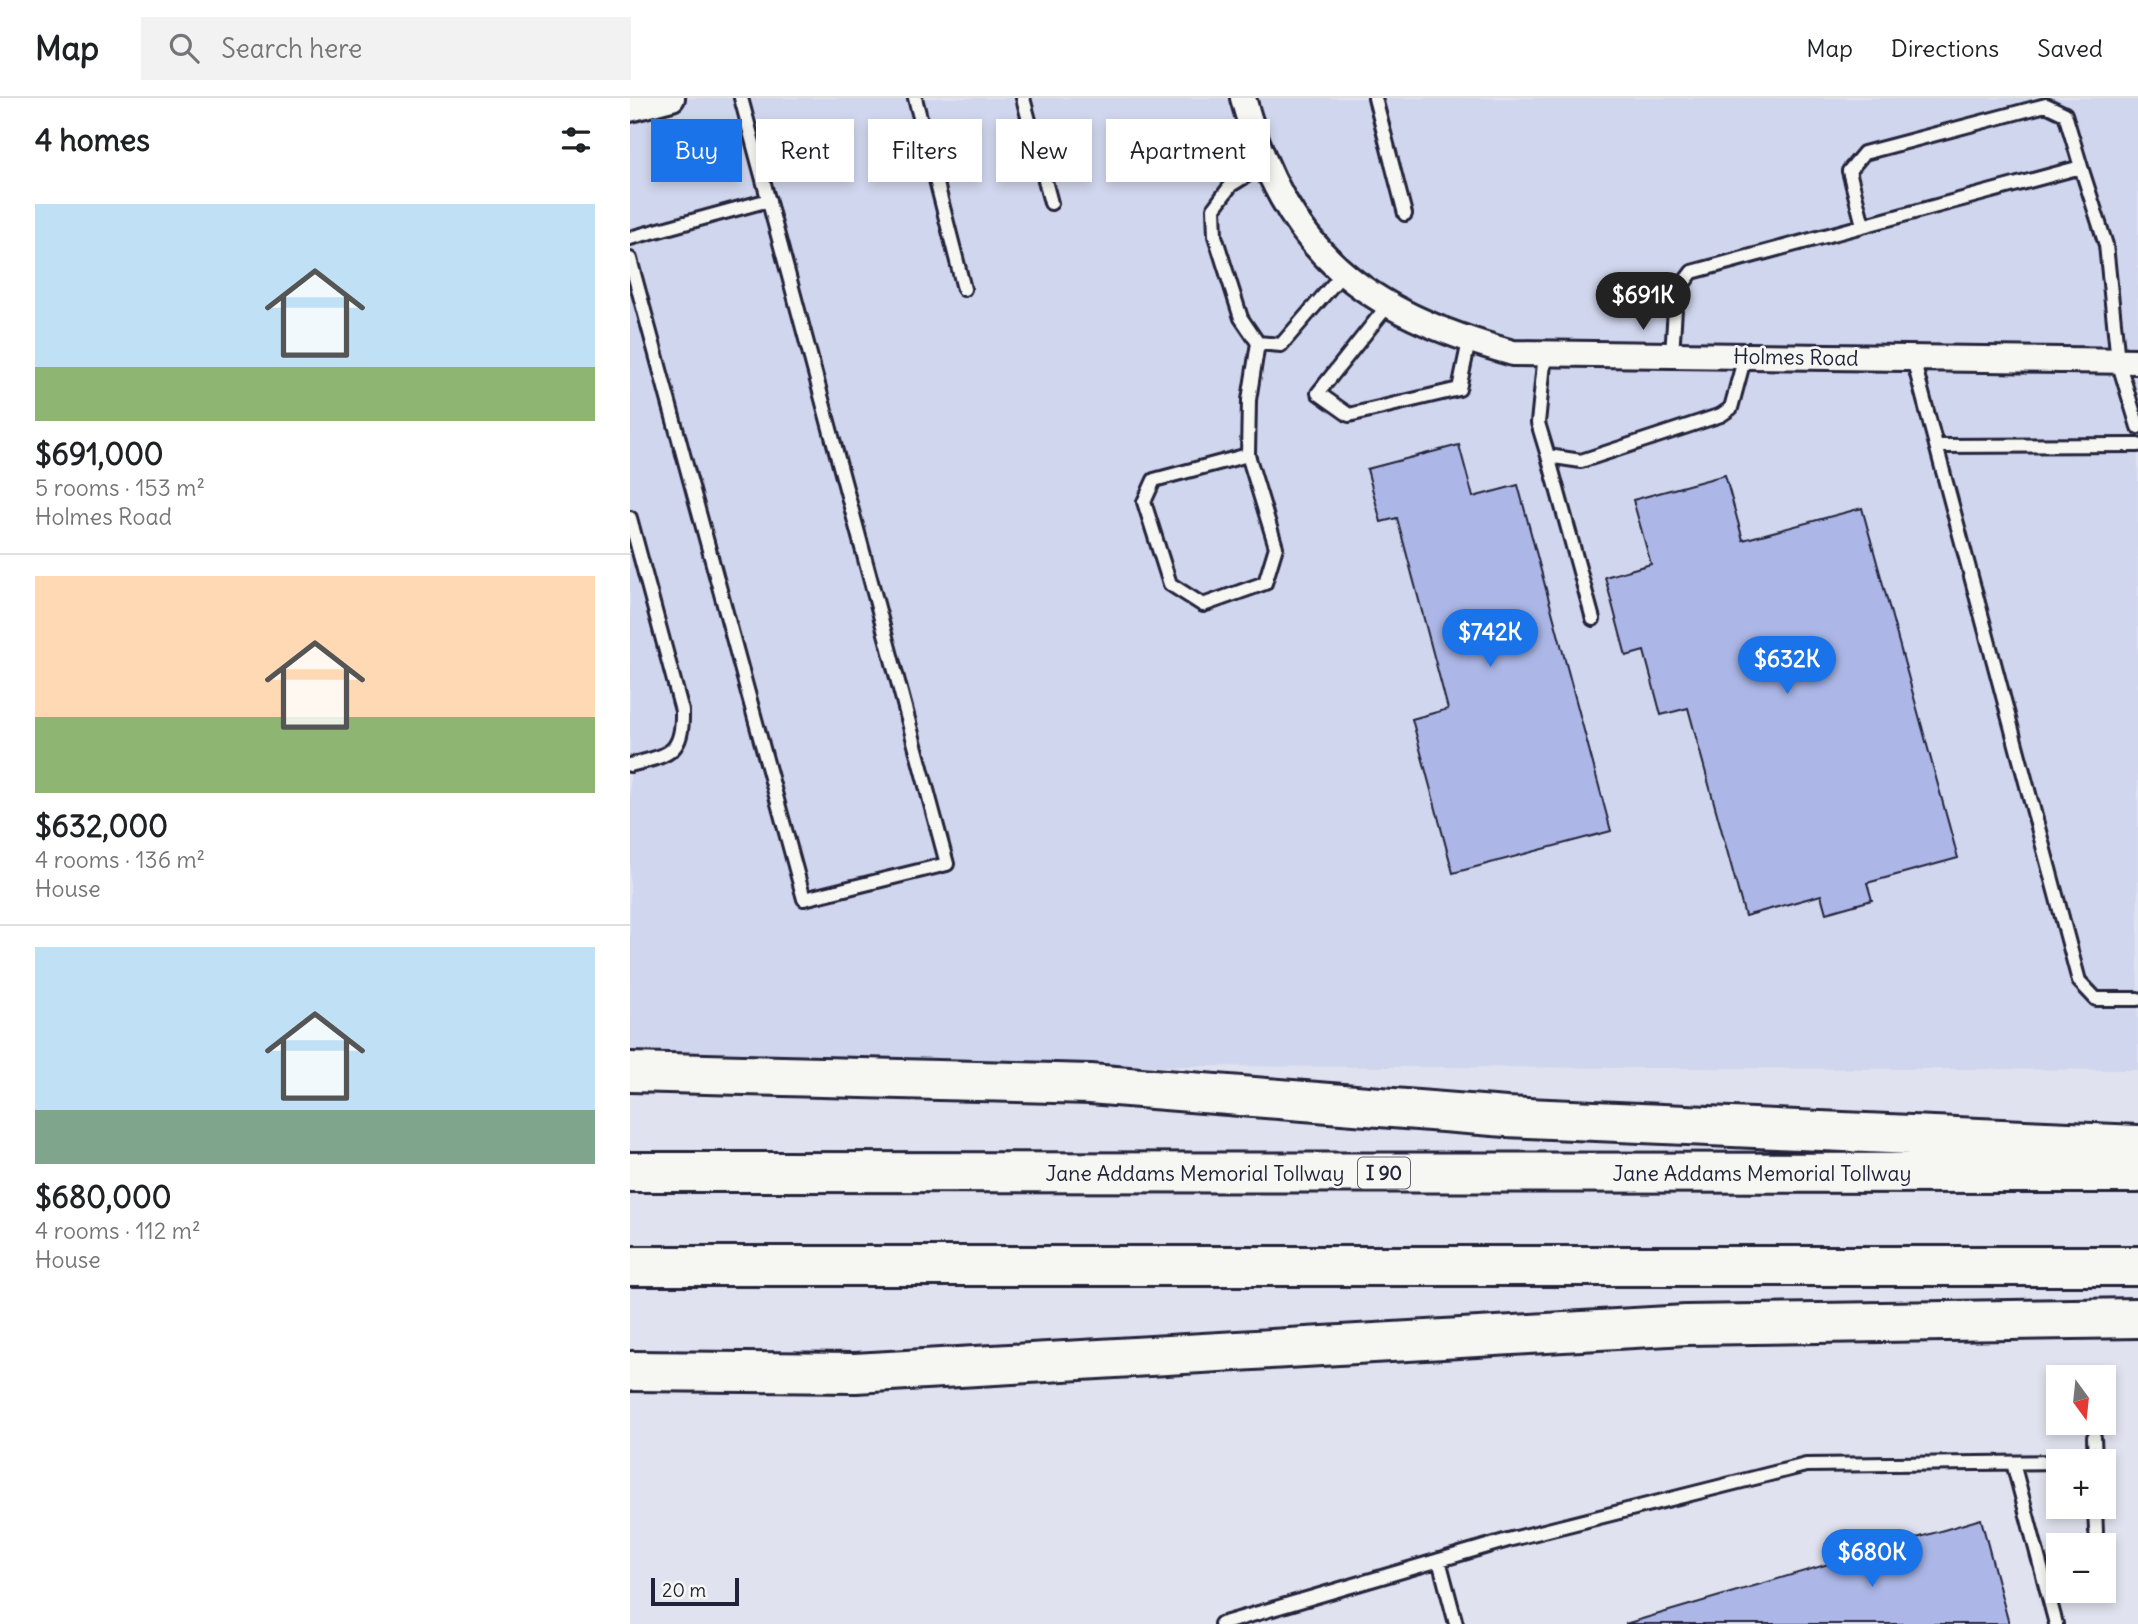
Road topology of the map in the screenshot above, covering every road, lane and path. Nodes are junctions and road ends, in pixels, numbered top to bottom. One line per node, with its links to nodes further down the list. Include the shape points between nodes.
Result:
1 (672, 98): 7 (street)
2 (741, 98): 12 (lane)
3 (915, 98): 19 (lane)
4 (1023, 98): 13 (lane)
5 (1243, 98): 8 (street, Holmes Road)
6 (1375, 98): 14 (lane)
7 (630, 109)
8 (1249, 119)
9 (2081, 167): 15 (lane); 15 (lane, via 2065,114 2046,105 1878,149 1864,153 1849,172); 27 (lane, via 2106,245)
10 (1270, 174): 18 (street, Holmes Road, via 1290,212)
11 (1236, 182): 22 (lane, via 1214,208 1215,236 1241,318)
12 (769, 200): 16 (lane); 17 (lane, via 947,864 804,899)
13 (1051, 203)
14 (1405, 215)
15 (1863, 225): 24 (lane, via 1692,272 1676,293)
16 (630, 238)
17 (630, 259)
18 (1343, 273): 20 (street, Holmes Road); 22 (lane, via 1280,345)
19 (964, 289)
20 (1388, 305): 21 (street, Holmes Road); 21 (lane, via 1318,393 1349,415 1459,389)
21 (1469, 341): 23 (street, Holmes Road, via 1513,353)
22 (1258, 343): 31 (lane, via 1249,400)
23 (1545, 354): 24 (street, Holmes Road); 32 (lane, via 1538,423)
24 (1672, 355): 25 (street, Holmes Road)
25 (1745, 356): 26 (street, Holmes Road); 32 (lane, via 1731,408 1721,415 1581,461)
26 (1913, 359): 27 (street, Holmes Road); 30 (lane)
27 (2128, 361): 28 (lane)
28 (2138, 426)
29 (2138, 445): 30 (lane)
30 (1936, 446): 36 (lane, via 2078,981 2096,999)
31 (1248, 455): 31 (lane, via 1276,547 1265,583 1203,605 1170,584 1144,502 1154,480)
32 (1548, 456): 34 (lane)
33 (630, 518): 35 (lane, via 682,711 682,731 668,755)
34 (1593, 619)
35 (630, 765)
36 (2138, 999)
37 (630, 1072): 38 (highway, via 1090,1084 1506,1117)
38 (2138, 1145)
39 (630, 1172): 40 (highway, Jane Addams Memorial Tollway / I 90)
40 (2138, 1173)
41 (630, 1265): 42 (highway)
42 (2138, 1266)
43 (2138, 1318): 44 (highway, via 1686,1325 855,1373)
44 (630, 1371)
45 (2094, 1437): 46 (lane)
46 (2094, 1449)
47 (2046, 1462): 48 (lane)
48 (2013, 1463): 51 (lane, via 1806,1465); 55 (lane)
49 (2095, 1519): 50 (lane)
50 (2096, 1532)
51 (1439, 1560): 52 (lane); 54 (lane)
52 (1260, 1619): 53 (lane)
53 (1221, 1624)
54 (1456, 1624)
55 (2056, 1624)

